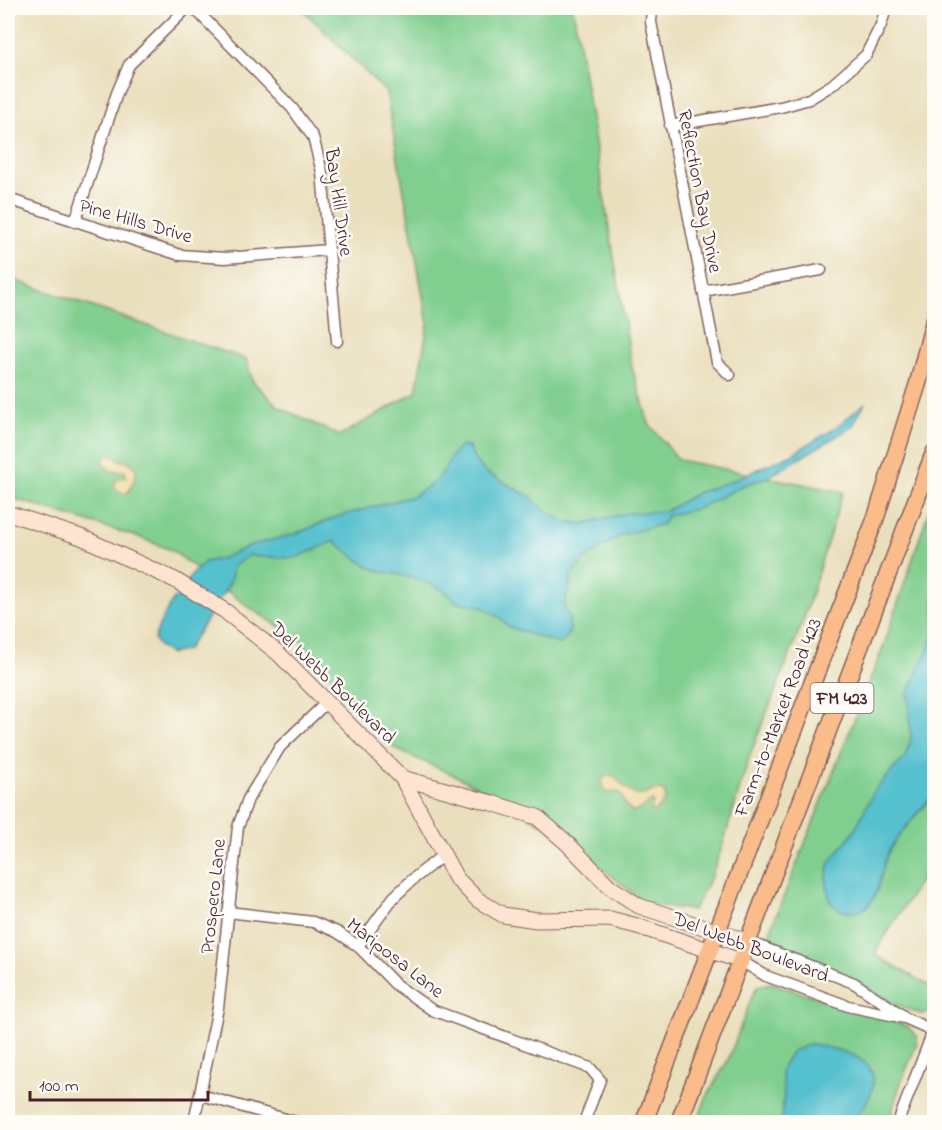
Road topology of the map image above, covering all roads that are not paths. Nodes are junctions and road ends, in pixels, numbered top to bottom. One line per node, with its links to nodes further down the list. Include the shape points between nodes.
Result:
1 (187, 8): 7 (street, via 129,65)
2 (194, 8): 8 (street, Bay Hill Drive, via 292,108 313,137 322,172)
3 (652, 8): 5 (street, Reflection Bay Drive, via 651,22)
4 (886, 8): 5 (street, via 866,55 809,99)
5 (670, 126): 10 (street, Reflection Bay Drive)
6 (8, 199): 7 (street, Pine Hills Drive)
7 (75, 222): 8 (street, Pine Hills Drive, via 180,255 225,258)
8 (329, 250): 12 (street, Bay Hill Drive)
9 (821, 270): 10 (street)
10 (703, 291): 13 (street, Reflection Bay Drive, via 717,363)
11 (934, 321): 20 (main road, Farm-to-Market Road 423 / FM 423, via 876,517)
12 (337, 341)
13 (730, 375)
14 (934, 453): 21 (main road, FM 423)
15 (8, 513): 16 (street, Del Webb Boulevard, via 81,537 175,580 225,611 278,653)
16 (328, 701): 17 (street, Del Webb Boulevard); 19 (street, Prospero Lane, via 280,747 248,799 238,827)
17 (402, 778): 18 (street, Del Webb Boulevard); 20 (street, Del Webb Boulevard, via 537,817 610,887 639,906)
18 (443, 855): 22 (street, via 393,898); 23 (street, Del Webb Boulevard, via 456,878 478,900 503,915 537,920 610,919)
19 (228, 912): 22 (street, Mariposa Lane, via 313,922); 27 (street, Prospero Lane, via 218,1008)
20 (718, 932): 21 (street, Del Webb Boulevard); 23 (main road, Farm-to-Market Road 423 / FM 423)
21 (749, 942): 24 (main road, FM 423); 25 (street, Del Webb Boulevard, via 854,983)
22 (358, 946): 30 (street, Mariposa Lane, via 395,984 432,1010 590,1068 600,1080)
23 (711, 950): 24 (street, Del Webb Boulevard); 31 (main road, Farm-to-Market Road 423 / FM 423)
24 (741, 961): 25 (street, Del Webb Boulevard, via 766,976 848,1006); 32 (main road, FM 423)
25 (905, 1018): 26 (street, Del Webb Boulevard)
26 (934, 1030): 33 (street)
27 (201, 1095): 28 (street, Prospero Lane); 29 (street)
28 (194, 1122)
29 (296, 1122)
30 (584, 1122)
31 (644, 1122)
32 (679, 1122)
33 (898, 1122)

